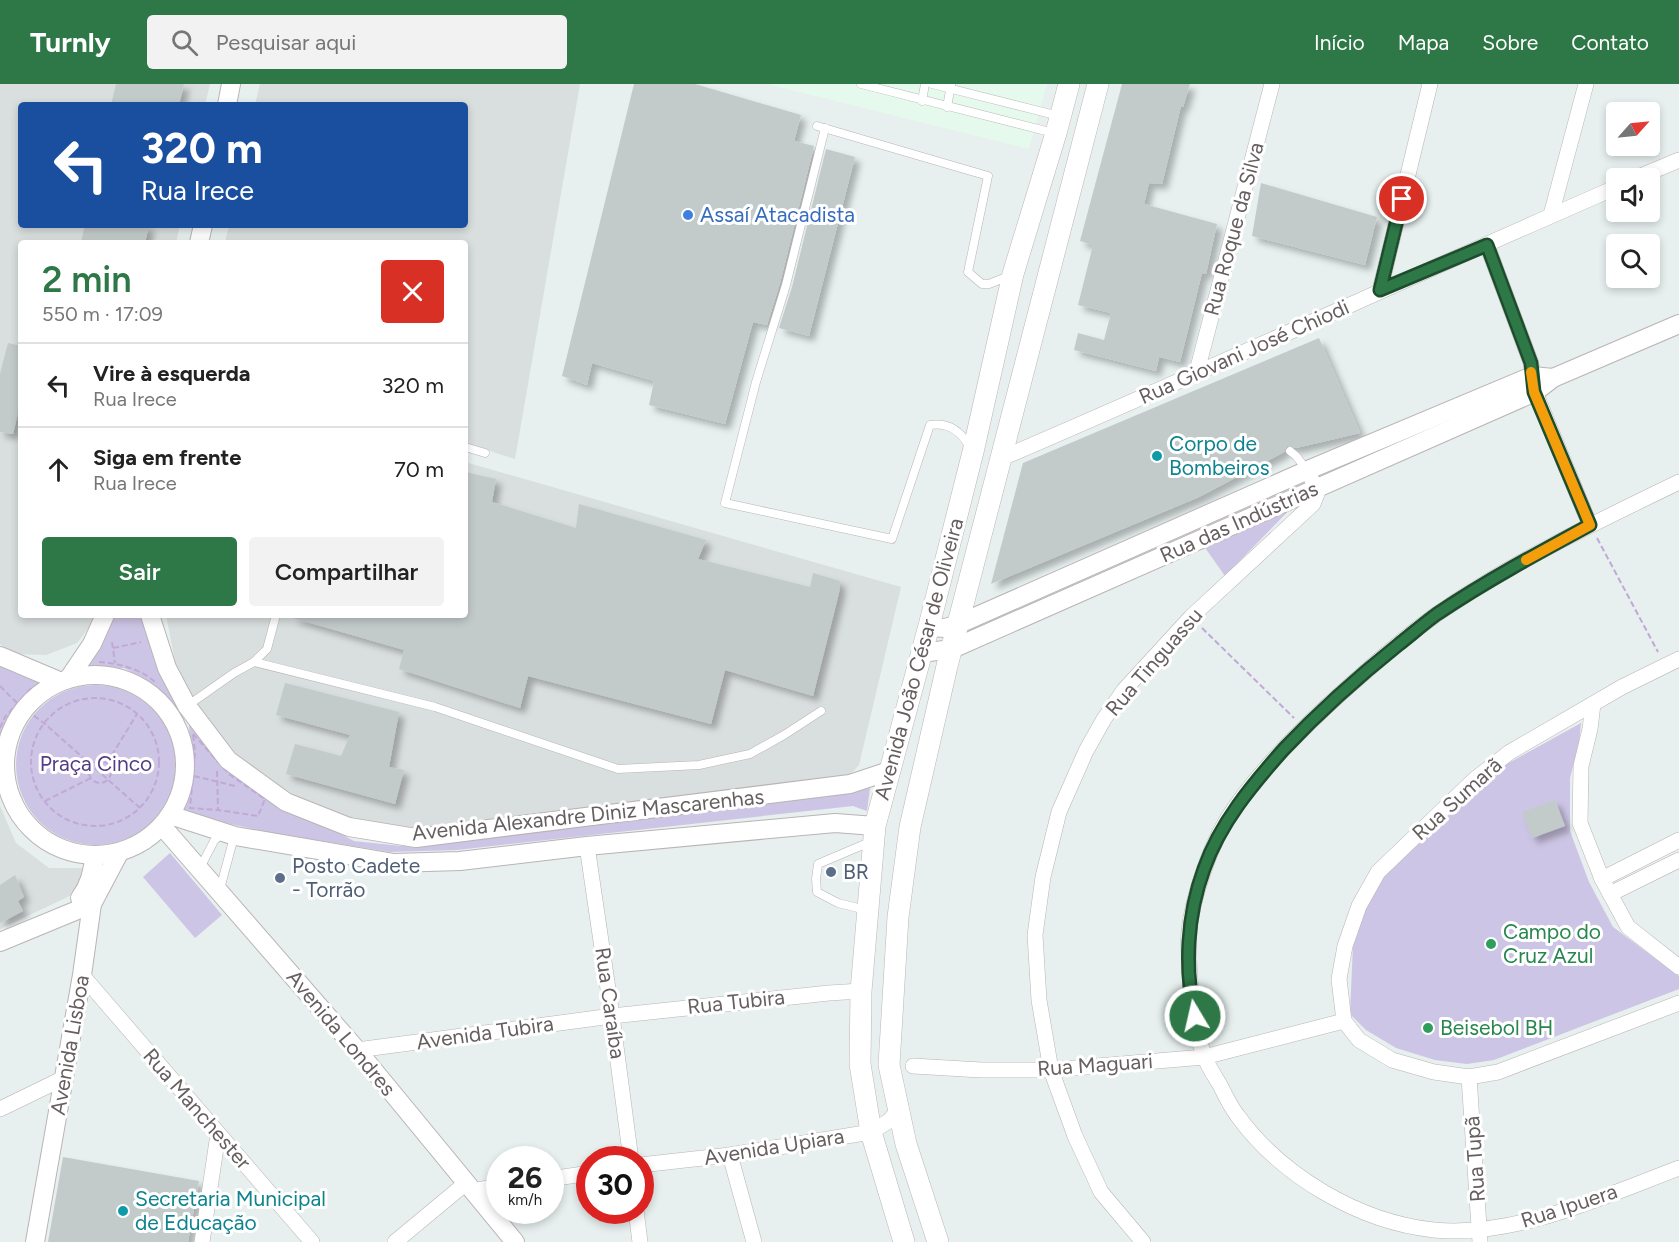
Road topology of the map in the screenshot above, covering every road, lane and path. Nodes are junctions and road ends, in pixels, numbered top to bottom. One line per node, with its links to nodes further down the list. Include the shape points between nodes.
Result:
1 (231, 84): 12 (street)
2 (861, 84): 11 (lane)
3 (925, 84): 11 (lane)
4 (932, 84): 10 (lane)
5 (1069, 84): 14 (main road, Avenida João César de Oliveira)
6 (1098, 84): 29 (main road, Avenida João César de Oliveira)
7 (1272, 84): 23 (street, Rua Roque da Silva)
8 (1430, 84): 21 (street)
9 (1586, 84): 18 (street)
10 (951, 86): 13 (lane); 14 (lane)
11 (922, 101): 13 (lane)
12 (228, 102)
13 (947, 107): 14 (lane)
14 (1058, 125): 20 (main road, Avenida João César de Oliveira)
15 (1679, 160): 16 (street)
16 (1660, 168)
17 (1606, 192): 18 (street, Rua Giovani José Chiodi)
18 (1551, 215): 19 (street, Rua Giovani José Chiodi)
19 (1487, 245): 21 (street, Rua Giovani José Chiodi); 24 (street, via 1531,363)
20 (1013, 274): 27 (main road, Avenida João César de Oliveira); 27 (lane, via 982,284 968,272 988,176 821,127 786,285 725,503 892,538 930,425 951,426)
21 (1380, 290): 23 (street, Rua Giovani José Chiodi)
22 (1679, 324): 24 (street, Rua das Indústrias)
23 (1196, 375): 29 (street, Rua Giovani José Chiodi)
24 (1533, 384): 30 (street, Rua das Indústrias); 32 (street, Rua das Indústrias); 33 (street)
25 (468, 448): 28 (lane)
26 (1290, 451): 30 (lane)
27 (973, 452): 39 (main road, Avenida João César de Oliveira)
28 (485, 453)
29 (1002, 458): 38 (main road, Avenida João César de Oliveira)
30 (1308, 471): 32 (street); 38 (street, Rua das Indústrias)
31 (1679, 482): 33 (street, Rua Ipuera)
32 (1316, 488): 34 (street, Rua Tinguassu, via 1313,504); 43 (street, Rua das Indústrias)
33 (1590, 525): 48 (path); 61 (street, Rua Ipuera, via 1503,572 1435,615 1363,673)
34 (1191, 617): 61 (path); 101 (street, Rua Tinguassu, via 1124,690 1104,719 1059,812 1043,877 1035,935 1039,1000)
35 (104, 618): 50 (street, via 92,644)
36 (151, 618): 56 (street, Avenida Alexandre Diniz Mascarenhas, via 167,668)
37 (275, 618): 47 (lane, via 267,649)
38 (959, 624): 39 (street, Rua das Indústrias); 43 (main road, Avenida João César de Oliveira)
39 (929, 627): 44 (main road, Avenida João César de Oliveira)
40 (111, 634): 42 (path)
41 (149, 640): 42 (path)
42 (113, 648): 49 (path)
43 (952, 649): 44 (street, Rua das Indústrias); 105 (main road, Avenida João César de Oliveira, via 910,827 898,917 889,1065)
44 (921, 653): 66 (main road, Avenida João César de Oliveira)
45 (0, 656): 50 (street)
46 (90, 661): 49 (path)
47 (254, 662): 56 (lane); 57 (lane, via 435,707 618,769 699,765 750,754)
48 (1672, 662): 54 (street, Rua Sumarã)
49 (115, 663): 53 (path, via 151,678)
50 (64, 680): 55 (street); 59 (street, via 98,674 126,680 152,695)
51 (36, 684): 55 (path)
52 (0, 686): 55 (path)
53 (159, 686)
54 (1593, 704): 85 (street, via 1581,766 1580,823); 97 (street, Rua Sumarã, via 1510,752 1475,779 1378,872 1359,906 1345,946 1339,979)
55 (21, 706): 60 (path); 62 (path, via 5,717); 67 (street, via 5,747)
56 (187, 706): 59 (street); 66 (street, Avenida Alexandre Diniz Mascarenhas, via 228,760 286,802 349,827 416,838 850,784)
57 (821, 711)
58 (137, 714): 60 (path, via 125,705 105,699 85,699 65,705); 64 (path); 74 (path, via 153,734 159,754 151,795)
59 (172, 717): 76 (street, via 182,744 185,769 181,793)
60 (45, 723): 65 (path); 73 (path, via 31,755 33,777)
61 (1305, 727): 99 (street, Rua Ipuera, via 1226,821 1204,869 1189,932 1190,996)
62 (0, 728)
63 (216, 759): 68 (path, via 193,734); 71 (path); 72 (path)
64 (107, 763): 65 (path); 70 (path, via 112,772)
65 (91, 765): 69 (path); 70 (path)
66 (889, 771): 77 (main road, Avenida João César de Oliveira)
67 (2, 772): 82 (street, via 11,802 45,842 69,853)
68 (194, 776): 71 (path); 75 (path, via 190,808)
69 (91, 778): 70 (path, via 98,783); 73 (path)
70 (108, 780): 74 (path)
71 (217, 782): 72 (path); 75 (path)
72 (252, 791): 75 (path, via 265,799 258,816)
73 (45, 801): 74 (path, via 75,824 97,827 118,822)
74 (140, 808)
75 (218, 810)
76 (166, 821): 78 (street, Avenida Alexandre Diniz Mascarenhas); 81 (street, via 143,843); 84 (street, Avenida Londres)
77 (874, 833): 80 (street, Avenida Alexandre Diniz Mascarenhas, via 835,823); 89 (main road, Avenida João César de Oliveira); 89 (lane, via 818,864 816,879 816,892 837,903)
78 (229, 834): 80 (street, Avenida Alexandre Diniz Mascarenhas, via 394,863 460,861); 84 (lane, via 214,841); 86 (lane)
79 (1679, 840): 85 (street)
80 (587, 846): 96 (street, Rua Caraíba)
81 (119, 853): 82 (street); 88 (street, Avenida Lisboa)
82 (95, 856): 90 (street, via 88,889)
83 (1679, 860): 87 (street)
84 (199, 869): 86 (street, Avenida Londres)
85 (1602, 879): 87 (street)
86 (219, 892): 98 (street, Avenida Londres)
87 (1610, 894): 92 (street, via 1628,927)
88 (92, 904): 90 (street); 93 (street, Avenida Lisboa)
89 (868, 911): 94 (main road, Avenida João César de Oliveira)
90 (58, 917): 91 (street)
91 (0, 942)
92 (1679, 966)
93 (82, 975): 103 (street, Avenida Lisboa); 107 (street, Rua Manchester)
94 (861, 991): 96 (street, Rua Tubira); 106 (main road, Avenida João César de Oliveira, via 860,1065)
95 (1679, 1003): 102 (street, via 1498,1072)
96 (612, 1016): 98 (street, Avenida Tubira); 108 (street, Rua Caraíba)
97 (1344, 1021): 99 (street, Rua Maguari); 102 (street, via 1359,1040 1392,1060)
98 (357, 1050): 113 (street, Avenida Londres)
99 (1204, 1057): 101 (street, Rua Maguari); 115 (street, Rua Ipuera, via 1236,1115 1303,1180 1350,1206 1395,1224)
100 (913, 1066): 101 (street, Rua Maguari)
101 (1051, 1070): 125 (street, Rua Tinguassu, via 1101,1192)
102 (1469, 1077): 115 (street, Rua Tupã)
103 (64, 1078): 104 (street); 117 (street, Avenida Lisboa)
104 (0, 1109)
105 (899, 1109): 106 (street, Avenida Upiara); 116 (main road, Avenida João César de Oliveira, via 906,1144)
106 (871, 1132): 109 (street, Avenida Upiara); 124 (main road, Avenida João César de Oliveira)
107 (218, 1134): 118 (street); 119 (street, Rua Manchester)
108 (629, 1146)
109 (730, 1155): 110 (street, Avenida Upiara); 123 (street)
110 (654, 1163)
111 (1679, 1168): 115 (street, Rua Ipuera)
112 (486, 1186): 113 (street)
113 (469, 1187): 120 (street); 121 (street, Avenida Londres)
114 (638, 1224): 122 (street)
115 (1480, 1237)
116 (938, 1239)
117 (35, 1242)
118 (202, 1242)
119 (312, 1242)
120 (396, 1242)
121 (515, 1242)
122 (640, 1242)
123 (754, 1242)
124 (904, 1242)
125 (1143, 1242)

